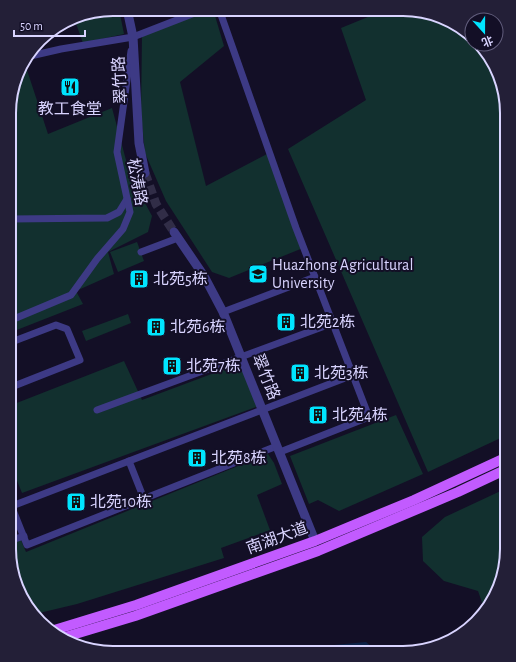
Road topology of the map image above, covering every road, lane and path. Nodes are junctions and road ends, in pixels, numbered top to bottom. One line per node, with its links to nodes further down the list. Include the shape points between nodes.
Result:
1 (128, 16): 4 (street, 翠竹路)
2 (187, 16): 4 (street)
3 (221, 16): 11 (street)
4 (133, 37): 5 (street); 6 (street, 翠竹路, via 139,143); 7 (street, 松涛路, via 117,152)
5 (35, 55)
6 (145, 172)
7 (127, 199): 8 (street, via 119,212 107,218); 13 (street, 松涛路, via 130,212 123,229 71,295)
8 (16, 219)
9 (176, 235): 10 (street); 12 (street, 翠竹路, via 204,276)
10 (140, 252)
11 (315, 276): 12 (street); 14 (street)
12 (223, 312): 16 (street, 翠竹路)
13 (16, 318)
14 (333, 323): 16 (street); 17 (street)
15 (16, 340): 18 (street, via 56,325 67,329 80,360)
16 (242, 357): 19 (street, 翠竹路); 20 (street)
17 (353, 375): 19 (street); 21 (street, via 370,417)
18 (16, 385)
19 (263, 409): 21 (street, 翠竹路); 23 (street)
20 (97, 410)
21 (279, 449): 25 (street); 30 (street, 翠竹路)
22 (500, 460): 30 (main road, 南湖大道, via 414,500)
23 (129, 461): 25 (street); 26 (street)
24 (500, 472): 32 (main road, 南湖大道, via 318,551 135,616)
25 (144, 499): 28 (street, via 27,545)
26 (16, 501)
27 (16, 517): 28 (street)
28 (24, 536): 29 (street)
29 (16, 539)
30 (314, 540): 31 (main road, 南湖大道, via 136,605)
31 (58, 629)
32 (70, 636)

